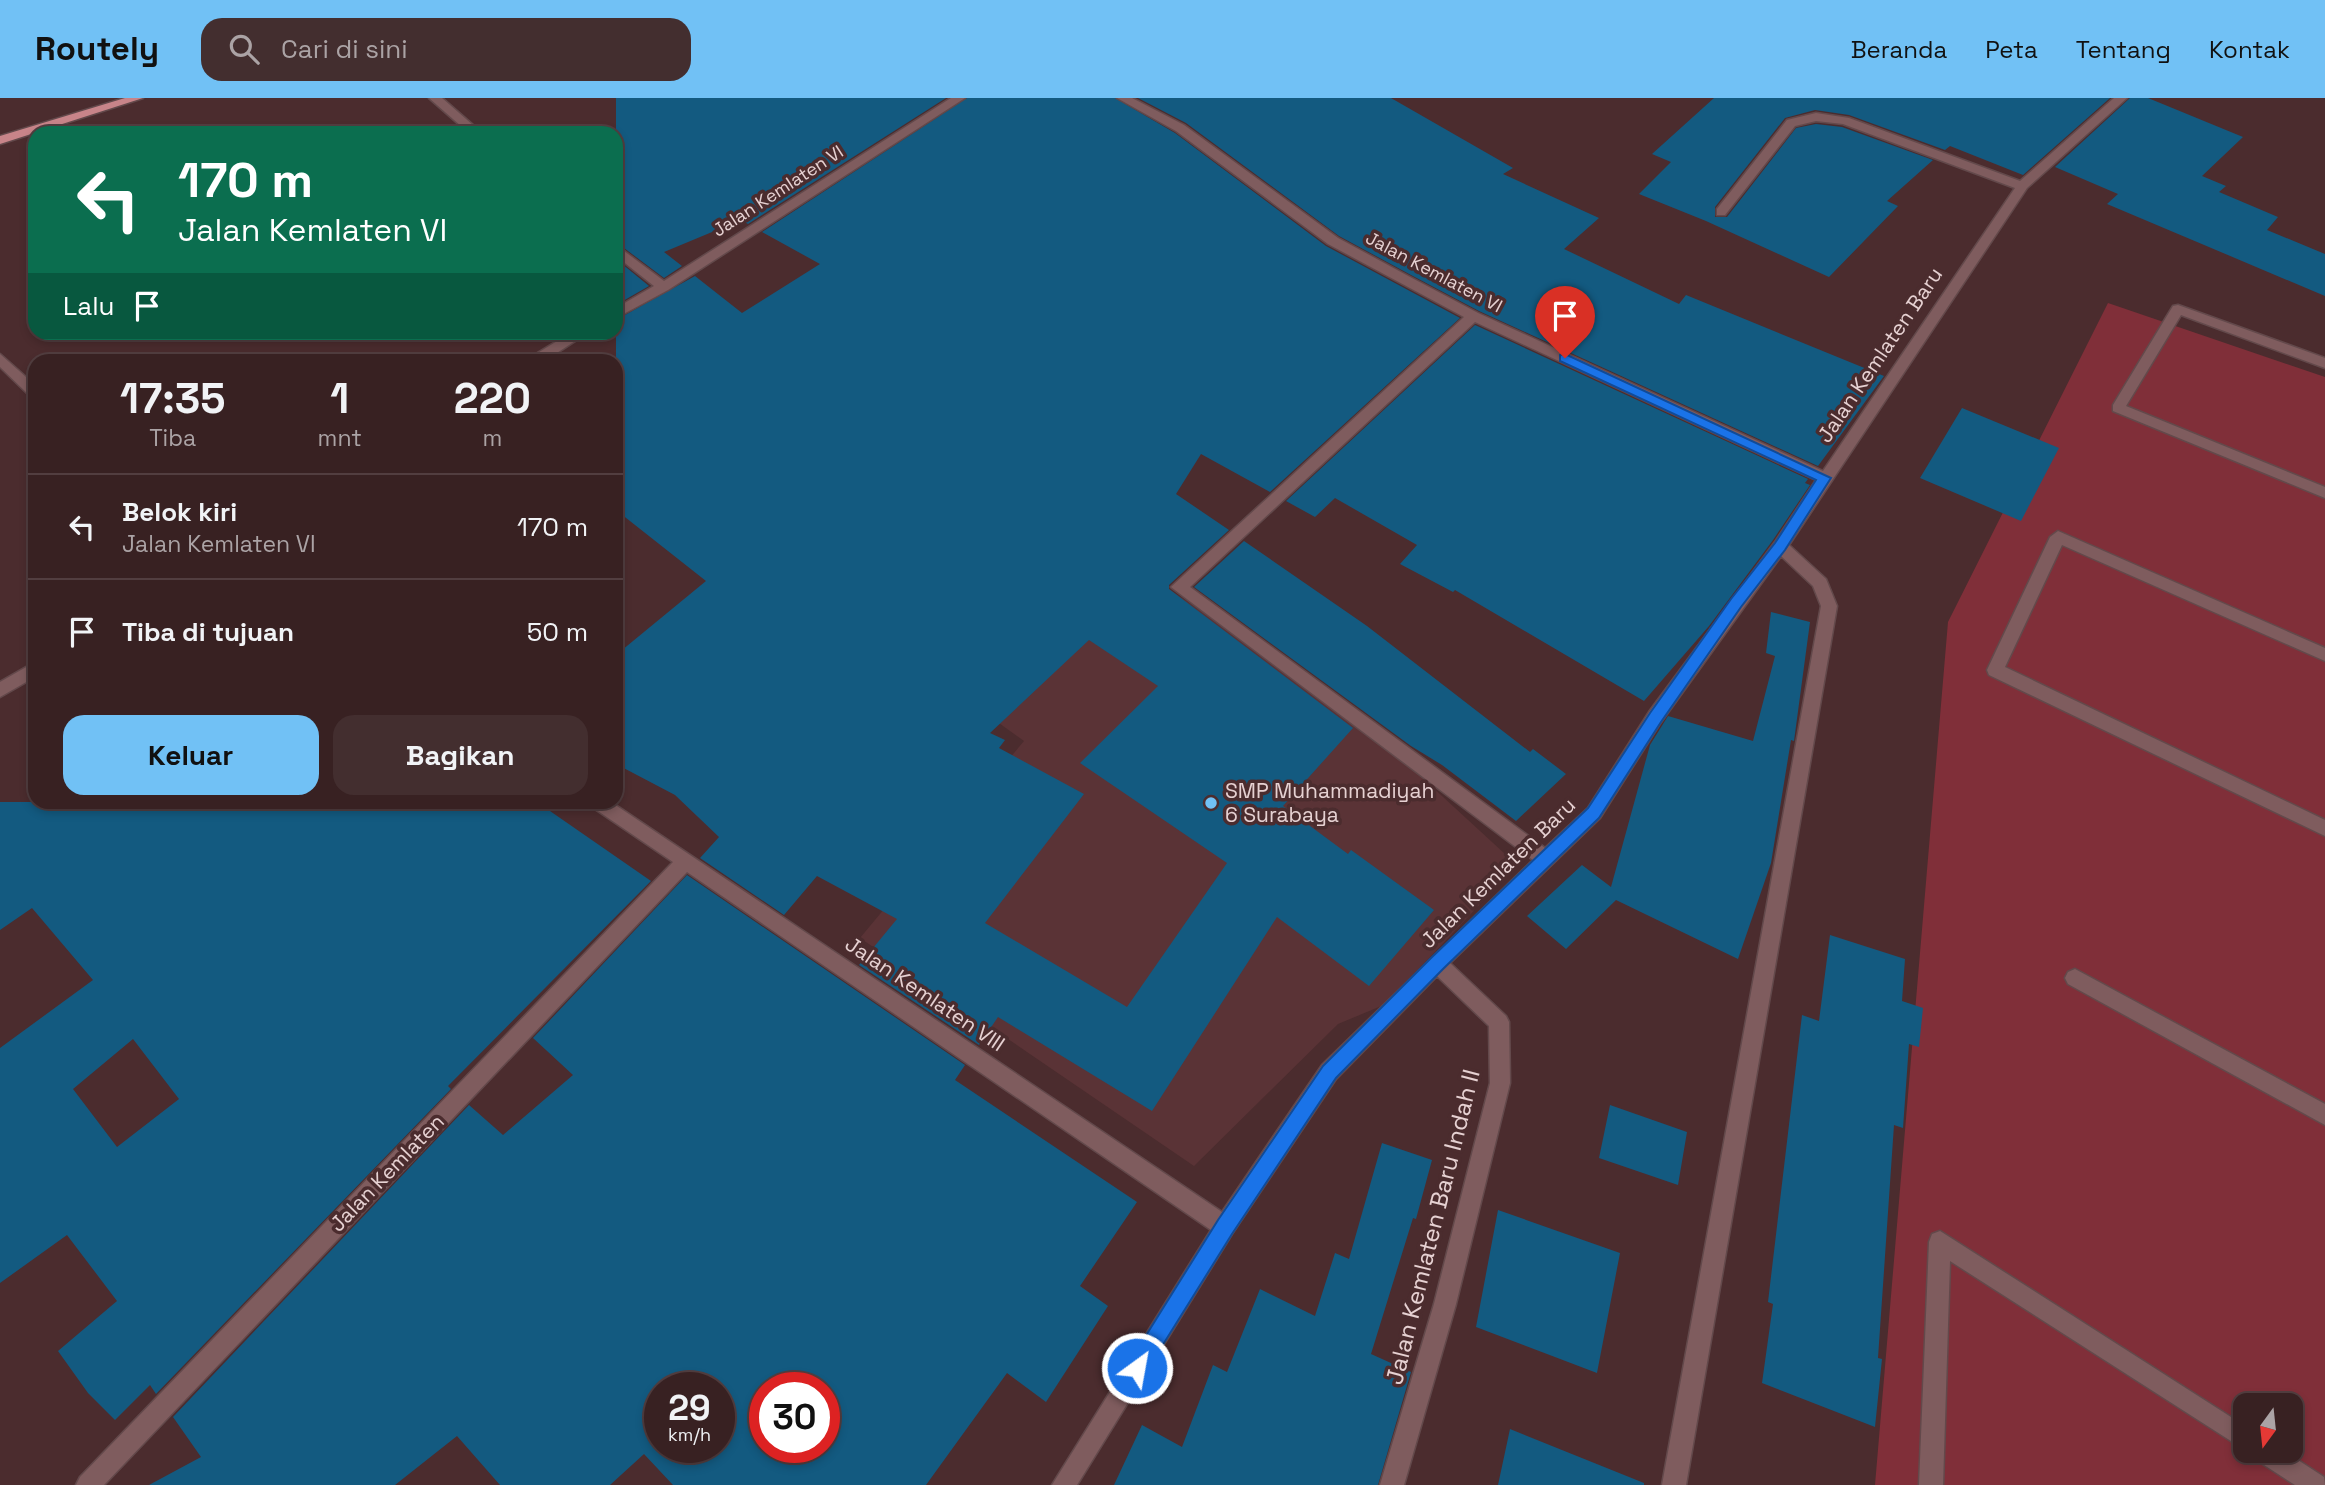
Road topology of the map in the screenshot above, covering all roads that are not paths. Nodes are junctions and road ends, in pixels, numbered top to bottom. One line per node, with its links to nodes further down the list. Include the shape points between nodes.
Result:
1 (137, 98): 6 (main road)
2 (435, 98): 7 (street)
3 (960, 98): 13 (street, Jalan Kemlaten VI)
4 (1123, 98): 15 (street, Jalan Kemlaten VI, via 1180,128 1333,241)
5 (2121, 98): 10 (street, Jalan Kemlaten Baru)
6 (46, 126)
7 (468, 126)
8 (28, 131): 9 (main road)
9 (0, 140)
10 (2022, 186): 11 (street, via 1845,121 1816,117 1791,123); 21 (street, Jalan Kemlaten Baru)
11 (1721, 212)
12 (623, 255): 13 (street)
13 (663, 287): 14 (street, Jalan Kemlaten VI)
14 (623, 310)
15 (1473, 316): 21 (street, Jalan Kemlaten VI); 29 (street, via 1179,587)
16 (570, 340): 17 (street)
17 (546, 354)
18 (0, 359): 20 (street)
19 (2325, 363): 22 (street, via 2178,309 2118,408)
20 (28, 386)
21 (1825, 478): 23 (street, Jalan Kemlaten Baru)
22 (2325, 493)
23 (1780, 546): 29 (street, Jalan Kemlaten Baru, via 1655,717 1594,813); 40 (street, via 1820,583 1829,606)
24 (2325, 655): 28 (street, via 2058,537 1995,670)
25 (28, 673): 26 (street)
26 (0, 691)
27 (608, 809): 30 (street, Jalan Kemlaten VIII)
28 (2325, 828)
29 (1546, 859): 31 (street, Jalan Kemlaten Baru)
30 (686, 861): 34 (street, Jalan Kemlaten VIII); 37 (street, Jalan Kemlaten)
31 (1437, 963): 34 (street, Jalan Kemlaten Baru, via 1329,1072); 39 (street, Jalan Kemlaten Baru Indah II, via 1499,1022 1500,1083 1445,1304)
32 (2075, 978): 33 (street)
33 (2325, 1115)
34 (1225, 1227): 38 (street, Jalan Kemlaten Baru)
35 (2233, 1431): 41 (street, via 1940,1241)
36 (2282, 1463): 42 (street)
37 (88, 1485)
38 (1064, 1485)
39 (1392, 1485)
40 (1674, 1485)
41 (1931, 1485)
42 (2316, 1485)

